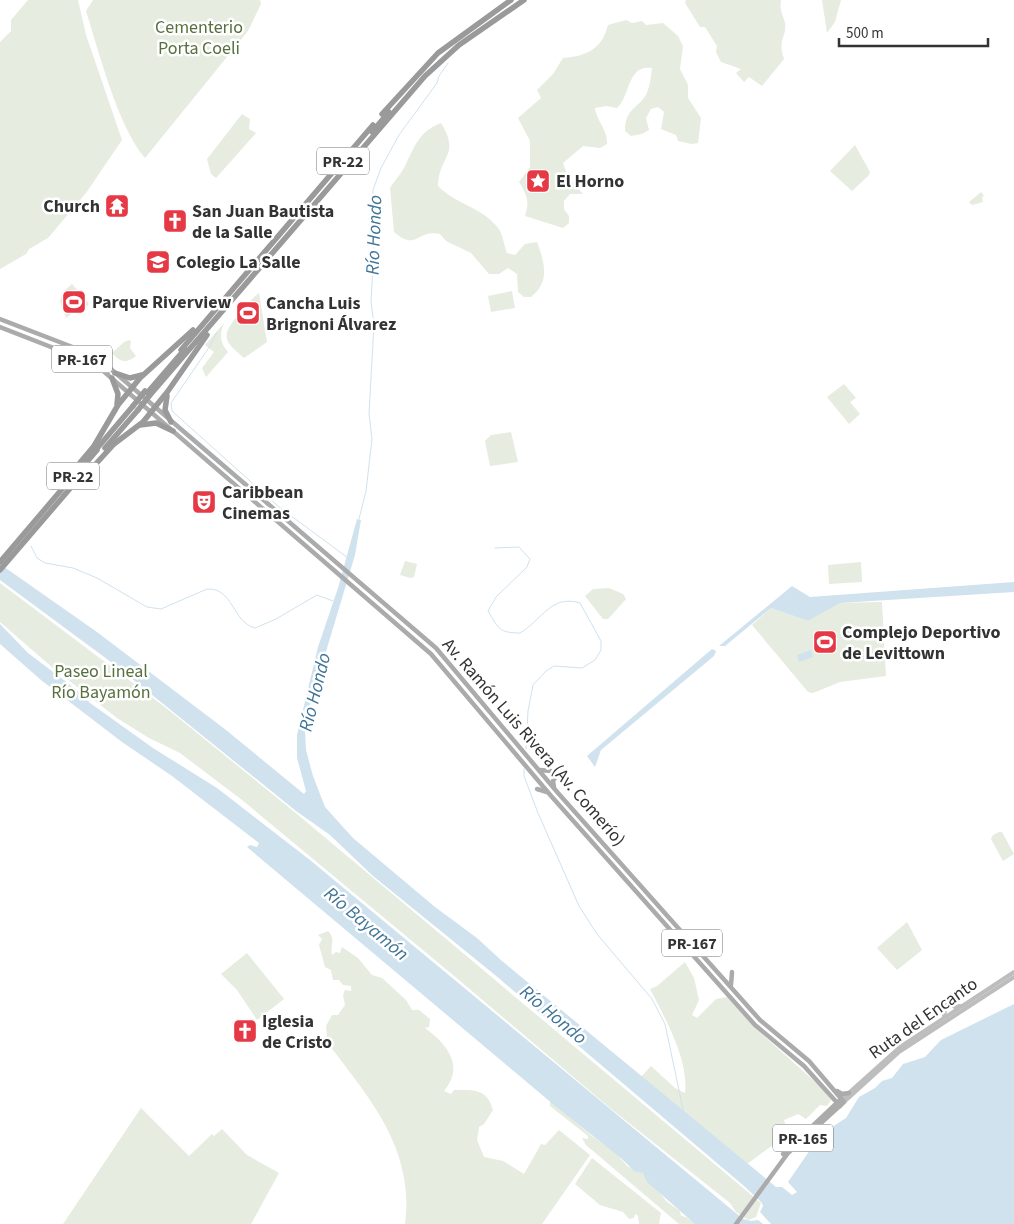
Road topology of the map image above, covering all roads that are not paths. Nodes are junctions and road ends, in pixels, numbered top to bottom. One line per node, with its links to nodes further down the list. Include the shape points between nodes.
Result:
1 (510, 0): 4 (highway, PR-22, via 460,35)
2 (518, 0): 4 (highway, via 460,40)
3 (524, 0): 4 (highway, PR-22)
4 (422, 74): 5 (highway, PR-22)
5 (410, 88): 6 (highway, PR-22); 7 (highway, PR-22); 14 (highway)
6 (220, 304): 10 (highway); 14 (highway, PR-22)
7 (226, 308): 13 (highway); 14 (highway, PR-22)
8 (0, 319): 11 (main road, Av. Ramón Luis Rivera (Av. Comerío) / PR-167, via 88,353)
9 (0, 326): 11 (main road, Av. Ramón Luis Rivera (Av. Comerío) / PR-167, via 92,363)
10 (145, 373): 11 (highway, via 130,378); 12 (highway)
11 (113, 376): 12 (main road, Av. Ramón Luis Rivera (Av. Comerío) / PR-167); 16 (highway, via 119,396)
12 (130, 391): 16 (highway); 17 (main road, Av. Ramón Luis Rivera (Av. Comerío) / PR-167)
13 (168, 392): 17 (highway); 18 (highway, via 165,407)
14 (148, 393): 15 (highway, PR-22, bridge)
15 (135, 408): 21 (highway, PR-22); 22 (highway); 23 (highway)
16 (115, 410): 21 (highway, via 94,446 73,472)
17 (153, 410): 18 (main road, Av. Ramón Luis Rivera (Av. Comerío) / PR-167); 19 (highway); 20 (main road, Av. Ramón Luis Rivera (Av. Comerío) / PR-167)
18 (171, 422): 25 (main road, Av. Ramón Luis Rivera (Av. Comerío) / PR-167)
19 (138, 426): 20 (highway, via 156,423); 21 (highway, via 114,444 83,478)
20 (173, 431): 25 (main road, Av. Ramón Luis Rivera (Av. Comerío) / PR-167)
21 (69, 485): 22 (highway, PR-22); 23 (highway, PR-22)
22 (63, 496): 23 (highway, PR-22)
23 (16, 546): 24 (highway, PR-22); 26 (highway, PR-22)
24 (0, 562)
25 (336, 567): 27 (main road, Av. Ramón Luis Rivera (Av. Comerío) / PR-167)
26 (0, 570)
27 (354, 583): 28 (main road, Av. Ramón Luis Rivera (Av. Comerío) / PR-167, via 447,659); 31 (main road, Av. Ramón Luis Rivera (Av. Comerío) / PR-167, via 441,664)
28 (538, 768): 29 (main road); 32 (main road, Av. Ramón Luis Rivera (Av. Comerío) / PR-167)
29 (551, 771)
30 (558, 774): 32 (main road, via 553,781)
31 (535, 776): 33 (main road, Av. Ramón Luis Rivera (Av. Comerío) / PR-167); 33 (main road, via 535,787)
32 (556, 791): 37 (main road, Av. Ramón Luis Rivera (Av. Comerío) / PR-167)
33 (550, 794): 42 (main road, Av. Ramón Luis Rivera (Av. Comerío) / PR-167, via 755,1025 804,1066)
34 (732, 972): 37 (main road, via 730,982)
35 (1014, 972): 38 (main road, Ruta del Encanto / PR-165)
36 (1014, 977): 43 (main road, Ruta del Encanto / PR-165, via 899,1052)
37 (734, 990): 40 (main road, Av. Ramón Luis Rivera (Av. Comerío) / PR-167, via 760,1020 809,1061)
38 (965, 1004): 39 (main road, Ruta del Encanto / PR-165); 39 (main road, via 955,1007 947,1002 946,1012)
39 (939, 1021): 41 (main road, Ruta del Encanto / PR-165, via 894,1051)
40 (832, 1088): 41 (main road, via 842,1094); 43 (main road, Av. Ramón Luis Rivera (Av. Comerío) / PR-167)
41 (849, 1092): 43 (main road, Ruta del Encanto / PR-165)
42 (832, 1097): 43 (main road, Av. Ramón Luis Rivera (Av. Comerío) / PR-167); 44 (main road)
43 (841, 1102): 44 (main road, Ruta del Encanto / PR-165); 45 (main road, Ruta del Encanto / PR-165)
44 (832, 1107): 45 (main road, Ruta del Encanto / PR-165, via 787,1149)
45 (770, 1174): 46 (main road, Ruta del Encanto / PR-165)
46 (734, 1224)

